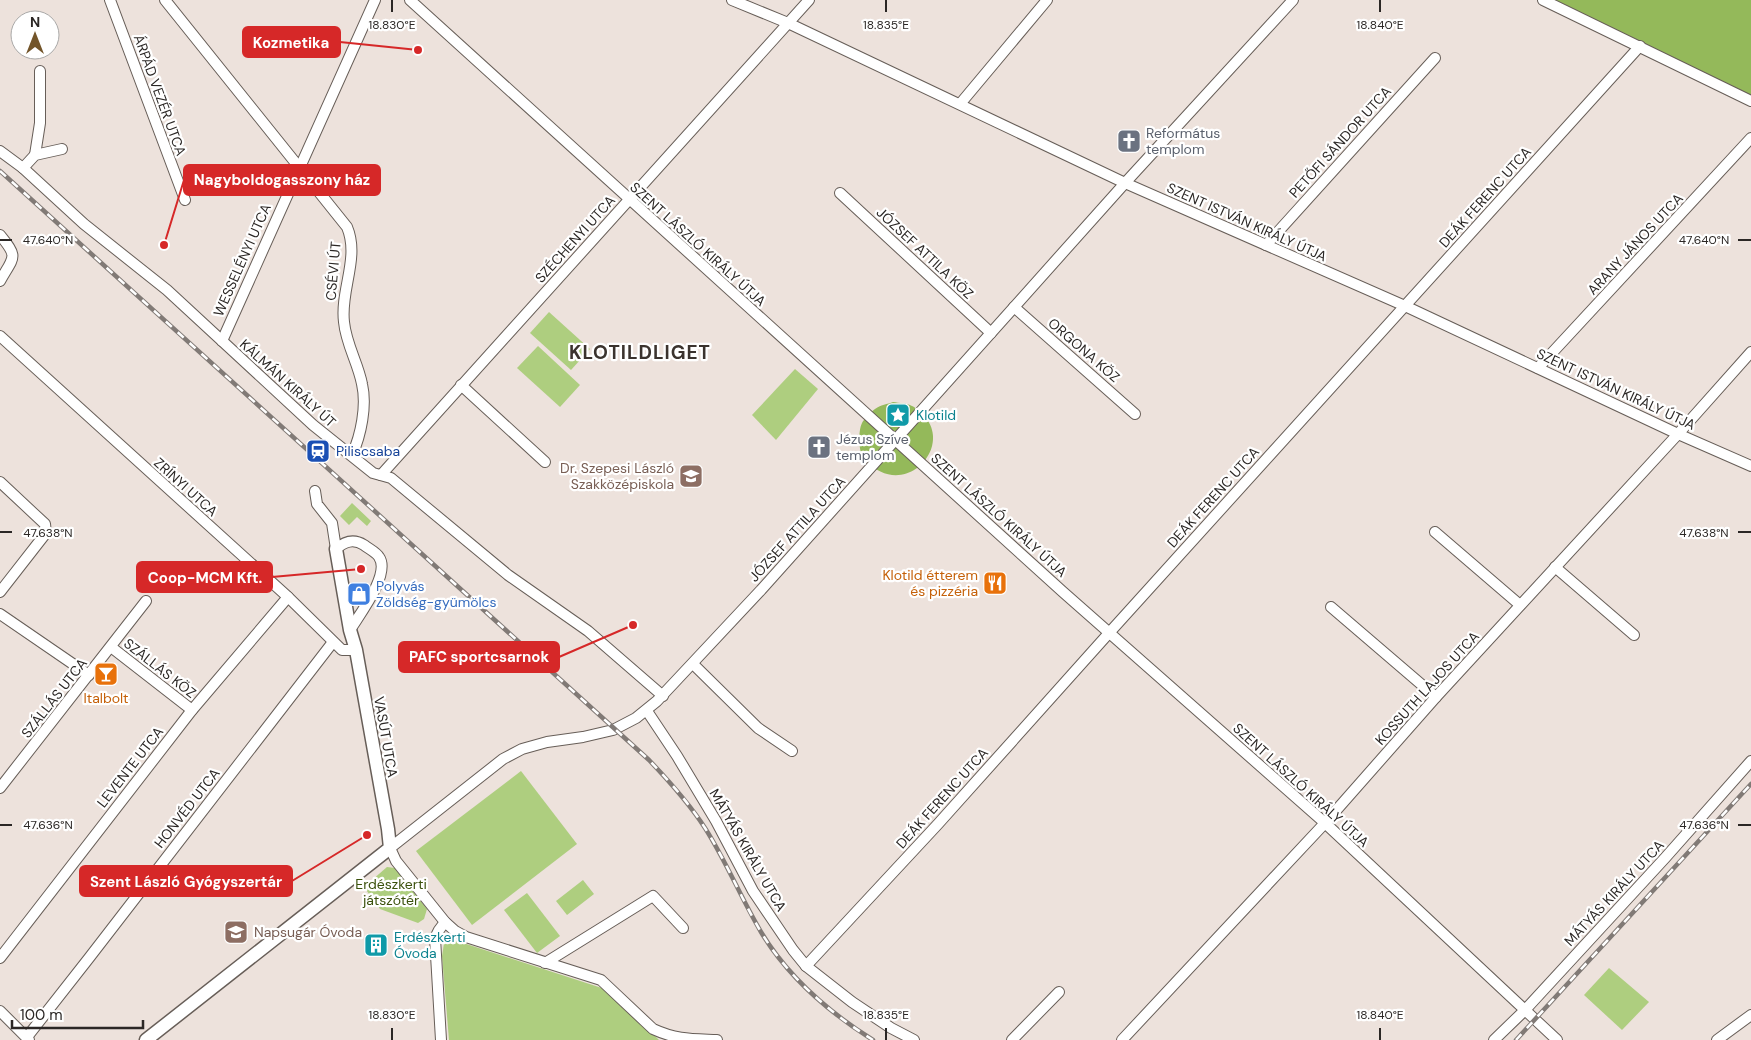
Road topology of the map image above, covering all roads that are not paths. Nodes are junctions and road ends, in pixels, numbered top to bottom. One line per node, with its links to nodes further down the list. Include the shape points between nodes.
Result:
1 (110, 0): 24 (street, ÁRPÁD VEZÉR UTCA)
2 (166, 0): 20 (street, CSÉVI ÚT)
3 (375, 0): 20 (street, WESSELÉNYI UTCA)
4 (410, 0): 25 (street, SZENT LÁSZLÓ KIRÁLY ÚTJA)
5 (732, 0): 10 (street, SZENT ISTVÁN KIRÁLY ÚTJA)
6 (809, 0): 10 (street, SZÉCHENYI UTCA)
7 (1048, 0): 15 (street)
8 (1293, 0): 22 (street, JÓZSEF ATTILA UTCA)
9 (1543, 0): 11 (street)
10 (788, 24): 15 (street, SZENT ISTVÁN KIRÁLY ÚTJA); 25 (street, SZÉCHENYI UTCA)
11 (1640, 46): 14 (street); 29 (street, DEÁK FERENC UTCA)
12 (1435, 58): 27 (street, PETŐFI SÁNDOR UTCA)
13 (40, 71): 19 (street, via 40,124)
14 (1751, 101)
15 (960, 104): 22 (street, SZENT ISTVÁN KIRÁLY ÚTJA)
16 (1751, 138): 35 (street, ARANY JÁNOS UTCA)
17 (62, 149): 19 (street)
18 (0, 151): 21 (street, KÁLMÁN KIRÁLY ÚT)
19 (35, 156): 21 (street)
20 (300, 167): 33 (street, WESSELÉNYI UTCA); 40 (street, CSÉVI ÚT, via 350,234 350,271 343,307 344,322 363,393 360,429)
21 (23, 168): 33 (street, KÁLMÁN KIRÁLY ÚT)
22 (1125, 183): 27 (street, SZENT ISTVÁN KIRÁLY ÚTJA); 30 (street, JÓZSEF ATTILA UTCA)
23 (840, 193): 31 (street, JÓZSEF ATTILA KÖZ)
24 (185, 200)
25 (629, 200): 36 (street, SZÉCHENYI UTCA); 39 (street, SZENT LÁSZLÓ KIRÁLY ÚTJA)
26 (0, 235): 28 (street, via 13,252)
27 (1266, 245): 29 (street, SZENT ISTVÁN KIRÁLY ÚTJA)
28 (0, 281)
29 (1404, 306): 35 (street, SZENT ISTVÁN KIRÁLY ÚTJA); 56 (street, DEÁK FERENC UTCA)
30 (1014, 307): 31 (street, JÓZSEF ATTILA UTCA); 37 (street, ORGONA KÖZ)
31 (991, 333): 39 (street, JÓZSEF ATTILA UTCA)
32 (0, 336): 50 (street, ZRÍNYI UTCA)
33 (222, 341): 40 (street, KÁLMÁN KIRÁLY ÚT, via 313,425)
34 (1751, 352): 38 (street, KOSSUTH LAJOS UTCA)
35 (1538, 368): 38 (street, SZENT ISTVÁN KIRÁLY ÚTJA)
36 (461, 385): 41 (street); 43 (street, SZÉCHENYI UTCA)
37 (1135, 414)
38 (1678, 434): 42 (street, SZENT ISTVÁN KIRÁLY ÚTJA); 48 (street, KOSSUTH LAJOS UTCA)
39 (895, 440): 56 (street, SZENT LÁSZLÓ KIRÁLY ÚTJA); 61 (street, JÓZSEF ATTILA UTCA)
40 (352, 455): 43 (street, KÁLMÁN KIRÁLY ÚT, via 373,473)
41 (545, 462)
42 (1751, 466)
43 (381, 475): 63 (street, KÁLMÁN KIRÁLY ÚT, via 391,478 508,575 588,631)
44 (0, 482): 49 (street, via 47,528)
45 (315, 490): 47 (street, VASÚT UTCA, via 317,504 332,523)
46 (1435, 532): 52 (street)
47 (336, 549): 55 (street, VASÚT UTCA); 55 (street, via 345,542 360,542 382,561 382,572 374,591)
48 (1555, 567): 52 (street, KOSSUTH LAJOS UTCA); 57 (street)
49 (0, 592)
50 (288, 597): 58 (street, ZRÍNYI UTCA); 65 (street, LEVENTE UTCA)
51 (146, 601): 59 (street, SZÁLLÁS UTCA)
52 (1520, 605): 64 (street, KOSSUTH LAJOS UTCA)
53 (1331, 607): 64 (street)
54 (0, 614): 62 (street)
55 (350, 630): 60 (street, VASÚT UTCA)
56 (1109, 633): 70 (street, SZENT LÁSZLÓ KIRÁLY ÚTJA); 76 (street, DEÁK FERENC UTCA)
57 (1634, 635)
58 (333, 642): 60 (street, ZRÍNYI UTCA, via 342,650); 81 (street, HONVÉD UTCA)
59 (111, 647): 62 (street, SZÁLLÁS UTCA); 65 (street, SZÁLLÁS KÖZ)
60 (356, 650): 71 (street, VASÚT UTCA)
61 (692, 664): 63 (street, JÓZSEF ATTILA UTCA); 67 (street, via 758,728)
62 (89, 675): 69 (street, SZÁLLÁS UTCA)
63 (663, 696): 66 (street, JÓZSEF ATTILA UTCA)
64 (1436, 697): 70 (street, KOSSUTH LAJOS UTCA)
65 (192, 710): 74 (street, LEVENTE UTCA)
66 (647, 711): 71 (street, JÓZSEF ATTILA UTCA, via 613,730 547,742 503,759); 76 (street, MÁTYÁS KIRÁLY UTCA, via 716,821 753,891)
67 (792, 750)
68 (1751, 761): 78 (street, MÁTYÁS KIRÁLY UTCA)
69 (0, 788)
70 (1325, 823): 78 (street, SZENT LÁSZLÓ KIRÁLY ÚTJA); 87 (street, KOSSUTH LAJOS UTCA)
71 (390, 848): 72 (street, via 396,861); 82 (street)
72 (445, 922): 75 (street, via 466,937); 83 (street, via 435,938)
73 (683, 928): 75 (street, via 653,896)
74 (0, 958)
75 (545, 963): 84 (street, via 601,980 653,1029 664,1034 676,1039)
76 (806, 966): 85 (street, MÁTYÁS KIRÁLY UTCA, via 871,1016)
77 (1059, 992): 86 (street)
78 (1524, 1010): 88 (street, MÁTYÁS KIRÁLY UTCA); 89 (street, SZENT LÁSZLÓ KIRÁLY ÚTJA)
79 (0, 1011): 81 (street)
80 (1751, 1015): 90 (street)
81 (28, 1038)
82 (146, 1040)
83 (442, 1040)
84 (718, 1040)
85 (914, 1040)
86 (1012, 1040)
87 (1122, 1040)
88 (1494, 1040)
89 (1557, 1040)
90 (1717, 1040)

